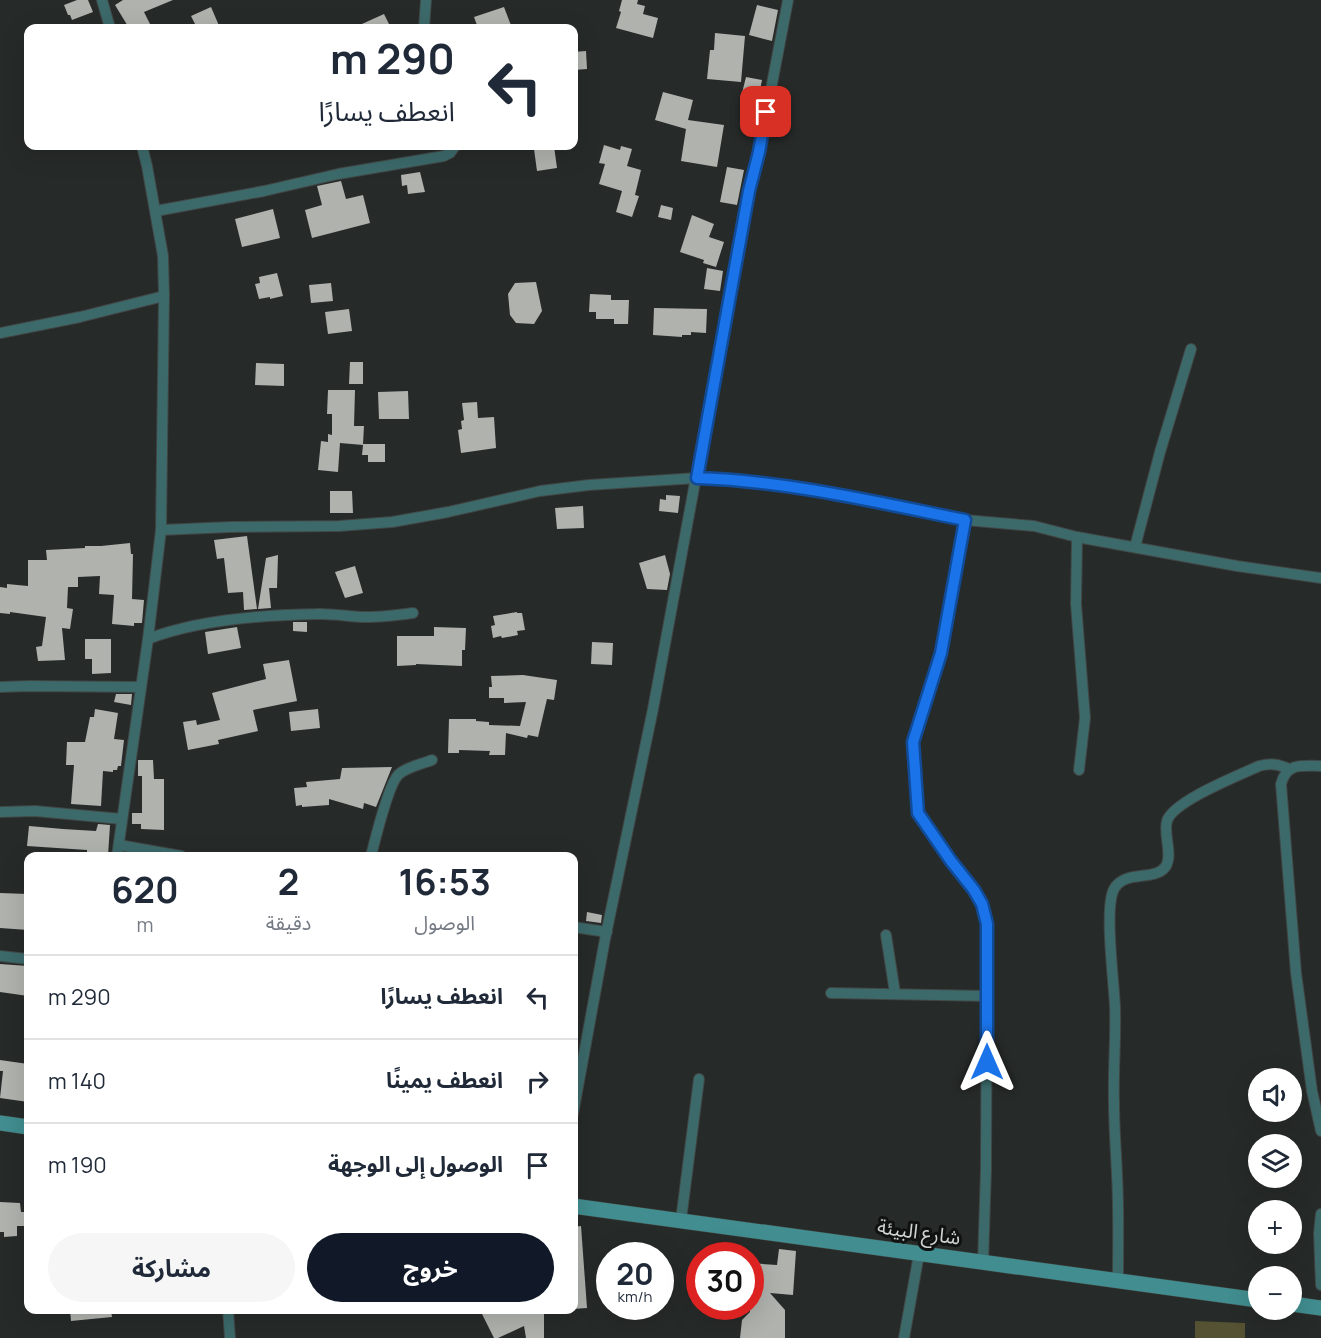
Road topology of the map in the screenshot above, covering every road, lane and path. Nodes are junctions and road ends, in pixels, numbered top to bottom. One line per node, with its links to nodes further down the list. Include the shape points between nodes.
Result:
1 (102, 0): 4 (street)
2 (426, 0): 5 (street)
3 (788, 0): 12 (street)
4 (109, 24)
5 (424, 24)
6 (142, 150): 8 (street)
7 (452, 150): 8 (street, via 444,156)
8 (156, 211): 9 (street)
9 (164, 296): 10 (street); 14 (street)
10 (0, 333)
11 (1191, 349): 16 (street)
12 (697, 478): 13 (street, via 774,484); 14 (street, via 540,491 392,522); 31 (street)
13 (965, 520): 15 (street, via 1034,526); 37 (street, via 941,653 913,742 918,813 974,890 985,913)
14 (161, 530): 19 (street)
15 (1077, 537): 16 (street); 25 (street, via 1076,604 1085,718)
16 (1135, 547): 17 (street)
17 (1321, 578)
18 (413, 614): 19 (street, via 252,618 180,629)
19 (148, 639): 21 (street)
20 (0, 687): 21 (street)
21 (141, 687): 27 (street)
22 (432, 760): 29 (street, via 398,774)
23 (1321, 766): 24 (street)
24 (1289, 769): 40 (street, via 1281,784 1287,870 1296,973 1309,1070); 50 (street, via 1280,764 1259,766 1187,801 1167,821 1167,865 1156,873 1120,882 1112,896)
25 (1079, 770)
26 (0, 812): 27 (street, via 35,811)
27 (122, 819): 28 (street)
28 (118, 851)
29 (372, 852)
30 (578, 928): 31 (street)
31 (607, 932): 39 (street)
32 (886, 935): 36 (street)
33 (0, 957): 34 (street)
34 (24, 959)
35 (831, 993): 36 (street)
36 (895, 993): 37 (street)
37 (987, 996): 49 (street)
38 (699, 1079): 46 (street)
39 (578, 1087)
40 (1318, 1104): 43 (street)
41 (0, 1123): 42 (street)
42 (24, 1126)
43 (1321, 1131)
44 (578, 1207): 46 (street, شارع البيئة)
45 (1321, 1214): 48 (street)
46 (681, 1220): 47 (street, شارع البيئة)
47 (919, 1254): 49 (street, شارع البيئة); 57 (street)
48 (1320, 1260): 51 (street)
49 (983, 1263): 50 (street, شارع البيئة)
50 (1118, 1280): 52 (street, شارع البيئة)
51 (1321, 1285)
52 (1248, 1299)
53 (1302, 1306): 54 (street)
54 (1321, 1308)
55 (228, 1314): 56 (street)
56 (230, 1338)
57 (904, 1338)

